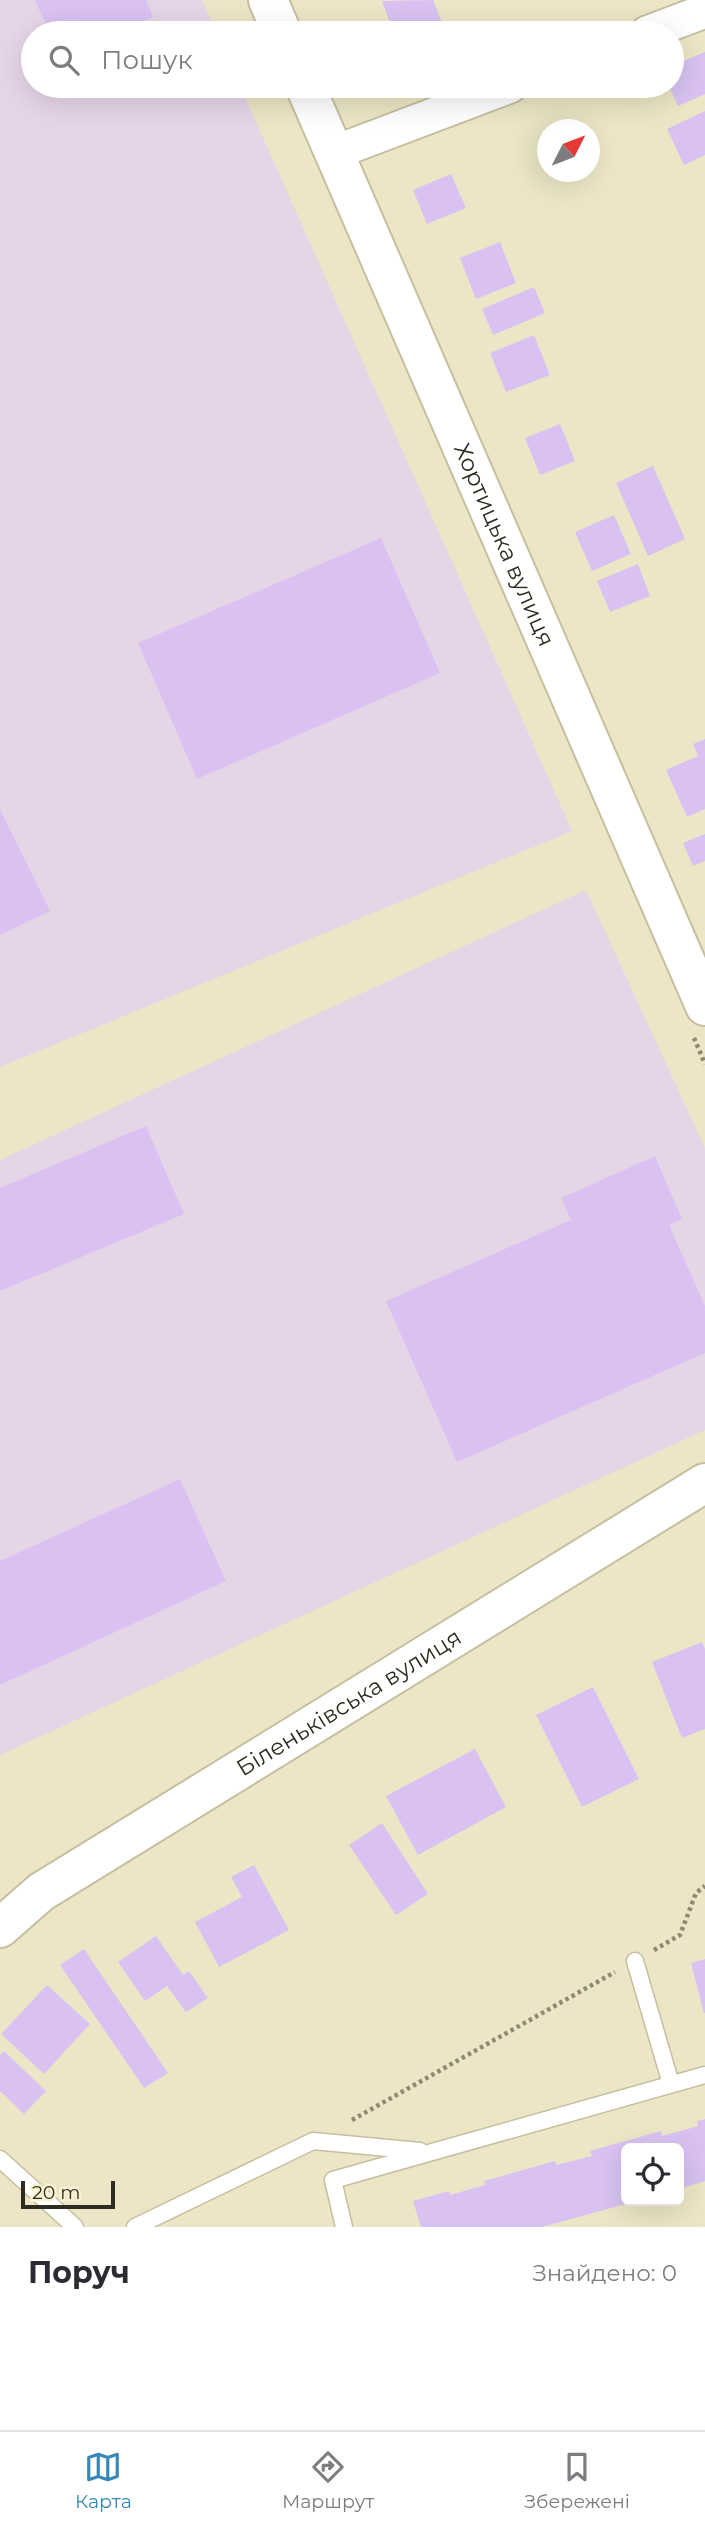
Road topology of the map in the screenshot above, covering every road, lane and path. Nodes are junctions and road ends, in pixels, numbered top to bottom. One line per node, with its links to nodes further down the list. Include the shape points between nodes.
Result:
1 (268, 0): 3 (street)
2 (705, 11): 4 (street)
3 (277, 21)
4 (679, 21)
5 (309, 98): 7 (street, Хортицька вулиця)
6 (478, 98): 7 (street)
7 (333, 153): 8 (street, Хортицька вулиця)
8 (705, 1006)
9 (705, 1483): 11 (street, Біленьківська вулиця, via 41,1892)
10 (705, 1886): 12 (path, via 696,1894)
11 (0, 1928)
12 (680, 1935)
13 (635, 1961): 16 (lane)
14 (547, 2009): 17 (path)
15 (705, 2074): 16 (lane)
16 (671, 2084): 18 (lane)
17 (313, 2141): 18 (lane); 21 (lane)
18 (430, 2152): 22 (lane, via 333,2180)
19 (0, 2159): 20 (lane)
20 (75, 2227)
21 (135, 2227)
22 (344, 2227)

